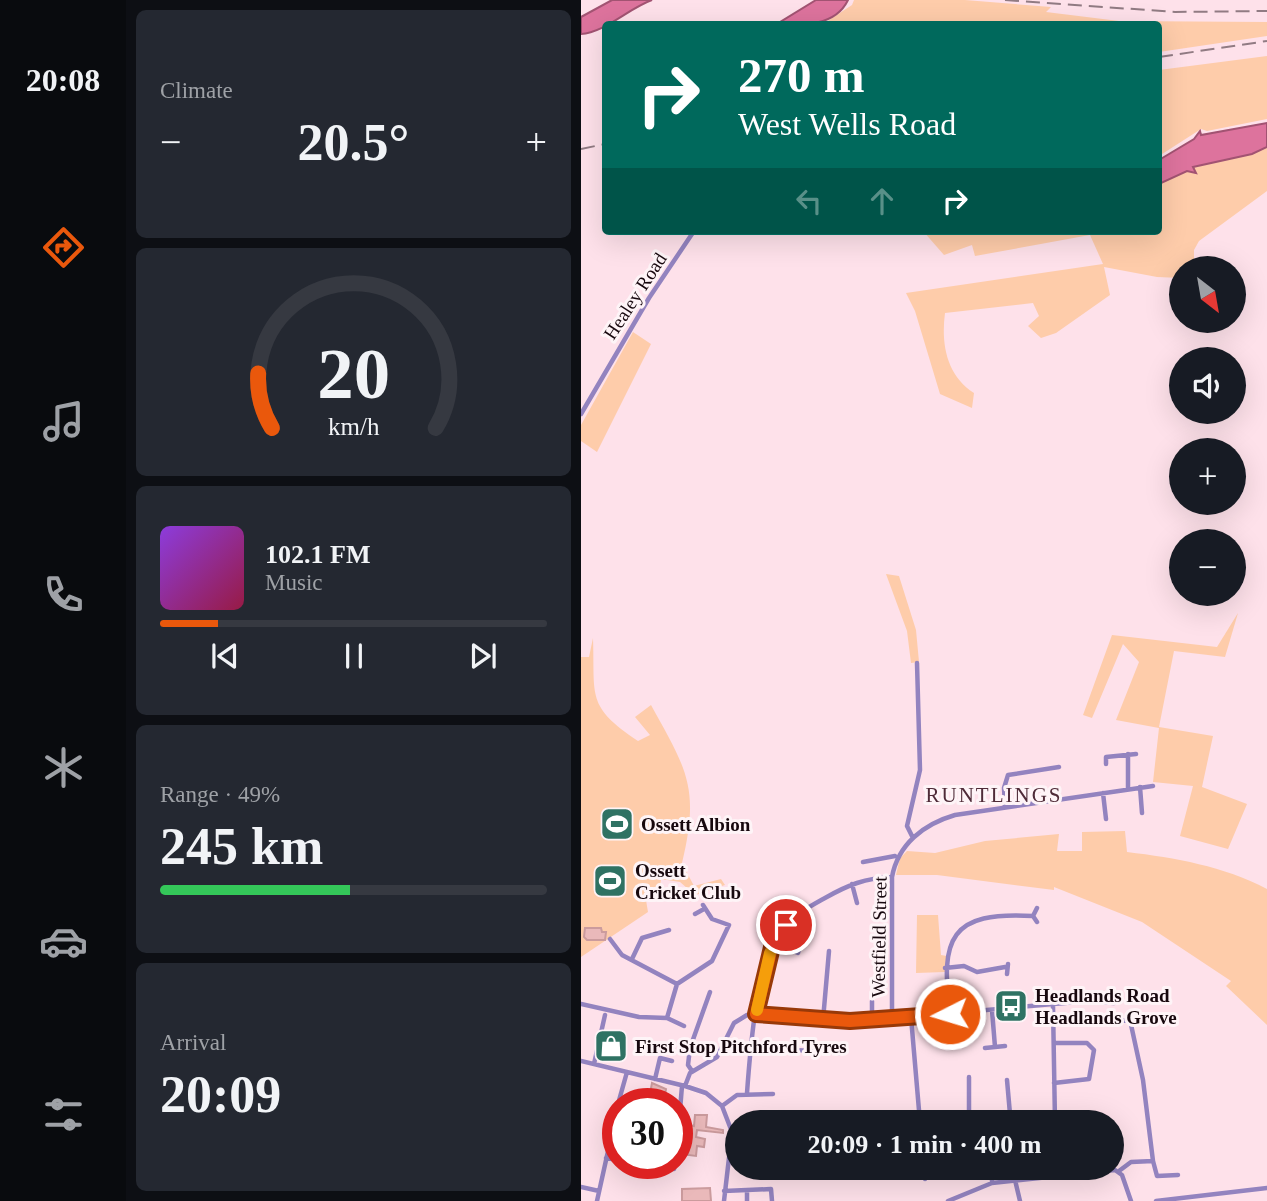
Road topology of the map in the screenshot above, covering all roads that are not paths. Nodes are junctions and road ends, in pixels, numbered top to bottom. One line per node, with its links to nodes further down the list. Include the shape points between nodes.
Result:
1 (691, 235): 2 (street, Healey Road)
2 (581, 415)
3 (916, 663): 15 (street, via 920,770 907,826)
4 (1128, 754): 5 (street); 6 (street, via 1103,755); 10 (street)
5 (1136, 754)
6 (1106, 764)
7 (1059, 767): 12 (street, via 1008,775 1003,788)
8 (1153, 786): 9 (street)
9 (1140, 787): 10 (street); 13 (street)
10 (1128, 788): 11 (street)
11 (1103, 793): 12 (street); 14 (street)
12 (1005, 807): 15 (street, via 940,819)
13 (1142, 813)
14 (1107, 819)
15 (913, 838): 16 (street)
16 (896, 856): 17 (street); 18 (street, Westfield Street)
17 (863, 862)
18 (892, 877): 19 (street); 49 (street, Westfield Street)
19 (852, 884): 20 (street); 31 (street, via 796,917)
20 (857, 903)
21 (1037, 908): 24 (street)
22 (695, 914): 36 (street, via 703,907 712,919 729,925 712,961)
23 (998, 915): 24 (street); 26 (street); 34 (street, via 981,916 965,925 950,947)
24 (1033, 916): 27 (street)
25 (761, 921): 31 (street)
26 (998, 922)
27 (1037, 922)
28 (804, 929): 31 (street, via 798,953)
29 (669, 930): 33 (street, via 642,938)
30 (610, 939): 33 (street, via 622,955)
31 (773, 943): 43 (street)
32 (829, 951): 50 (street)
33 (632, 959): 36 (street)
34 (945, 968): 35 (street, via 964,965 977,972); 44 (street)
35 (1007, 968)
36 (677, 984): 47 (street)
37 (711, 992): 64 (street, via 690,1048)
38 (872, 1001): 51 (street)
39 (1114, 1003): 41 (street, via 1088,1000)
40 (581, 1004): 47 (street, via 639,1017)
41 (1053, 1006): 42 (street); 55 (street)
42 (992, 1010): 44 (street); 58 (street)
43 (756, 1014): 50 (street); 57 (street); 64 (street, via 738,1018 717,1057)
44 (950, 1014): 46 (street)
45 (605, 1015): 63 (street)
46 (911, 1017): 49 (street); 75 (street)
47 (667, 1018): 54 (street)
48 (1137, 1018): 52 (street)
49 (892, 1019): 51 (street)
50 (824, 1020): 51 (street)
51 (872, 1020)
52 (1130, 1020): 53 (street); 80 (street)
53 (1122, 1021)
54 (684, 1026)
55 (1056, 1043): 68 (street); 68 (street, via 1087,1043 1094,1050 1089,1079)
56 (1005, 1046): 58 (street)
57 (750, 1047): 60 (street); 72 (street)
58 (995, 1047): 59 (street)
59 (985, 1048)
60 (840, 1053)
61 (672, 1061): 67 (street, via 660,1058)
62 (581, 1063): 63 (street)
63 (594, 1064): 65 (street)
64 (692, 1071): 70 (street)
65 (627, 1072): 67 (street); 71 (street)
66 (969, 1077): 76 (street)
67 (655, 1079): 70 (street)
68 (1054, 1083): 78 (street)
69 (1010, 1084): 77 (street)
70 (684, 1086): 74 (street, via 706,1093)
71 (623, 1088)
72 (747, 1093): 73 (street); 74 (street)
73 (773, 1094)
74 (722, 1106): 79 (street)
75 (919, 1110)
76 (970, 1110)
77 (1010, 1110)
78 (1055, 1110)
79 (725, 1112)
80 (1153, 1161): 81 (street, via 1131,1161); 82 (street, via 1155,1174 1165,1179)
81 (1124, 1167)
82 (1178, 1175)
83 (602, 1179): 91 (street)
84 (726, 1180): 92 (street)
85 (1015, 1180): 87 (street); 99 (street)
86 (1123, 1180): 100 (street)
87 (992, 1183): 98 (street)
88 (581, 1187): 91 (street)
89 (1267, 1188): 93 (street)
90 (747, 1190): 92 (street); 96 (street); 97 (street, via 771,1189)
91 (600, 1191): 94 (street)
92 (724, 1191): 95 (street)
93 (1198, 1198): 101 (street)
94 (597, 1201)
95 (724, 1201)
96 (747, 1201)
97 (772, 1201)
98 (948, 1201)
99 (1020, 1201)
100 (1131, 1201)
101 (1156, 1201)

